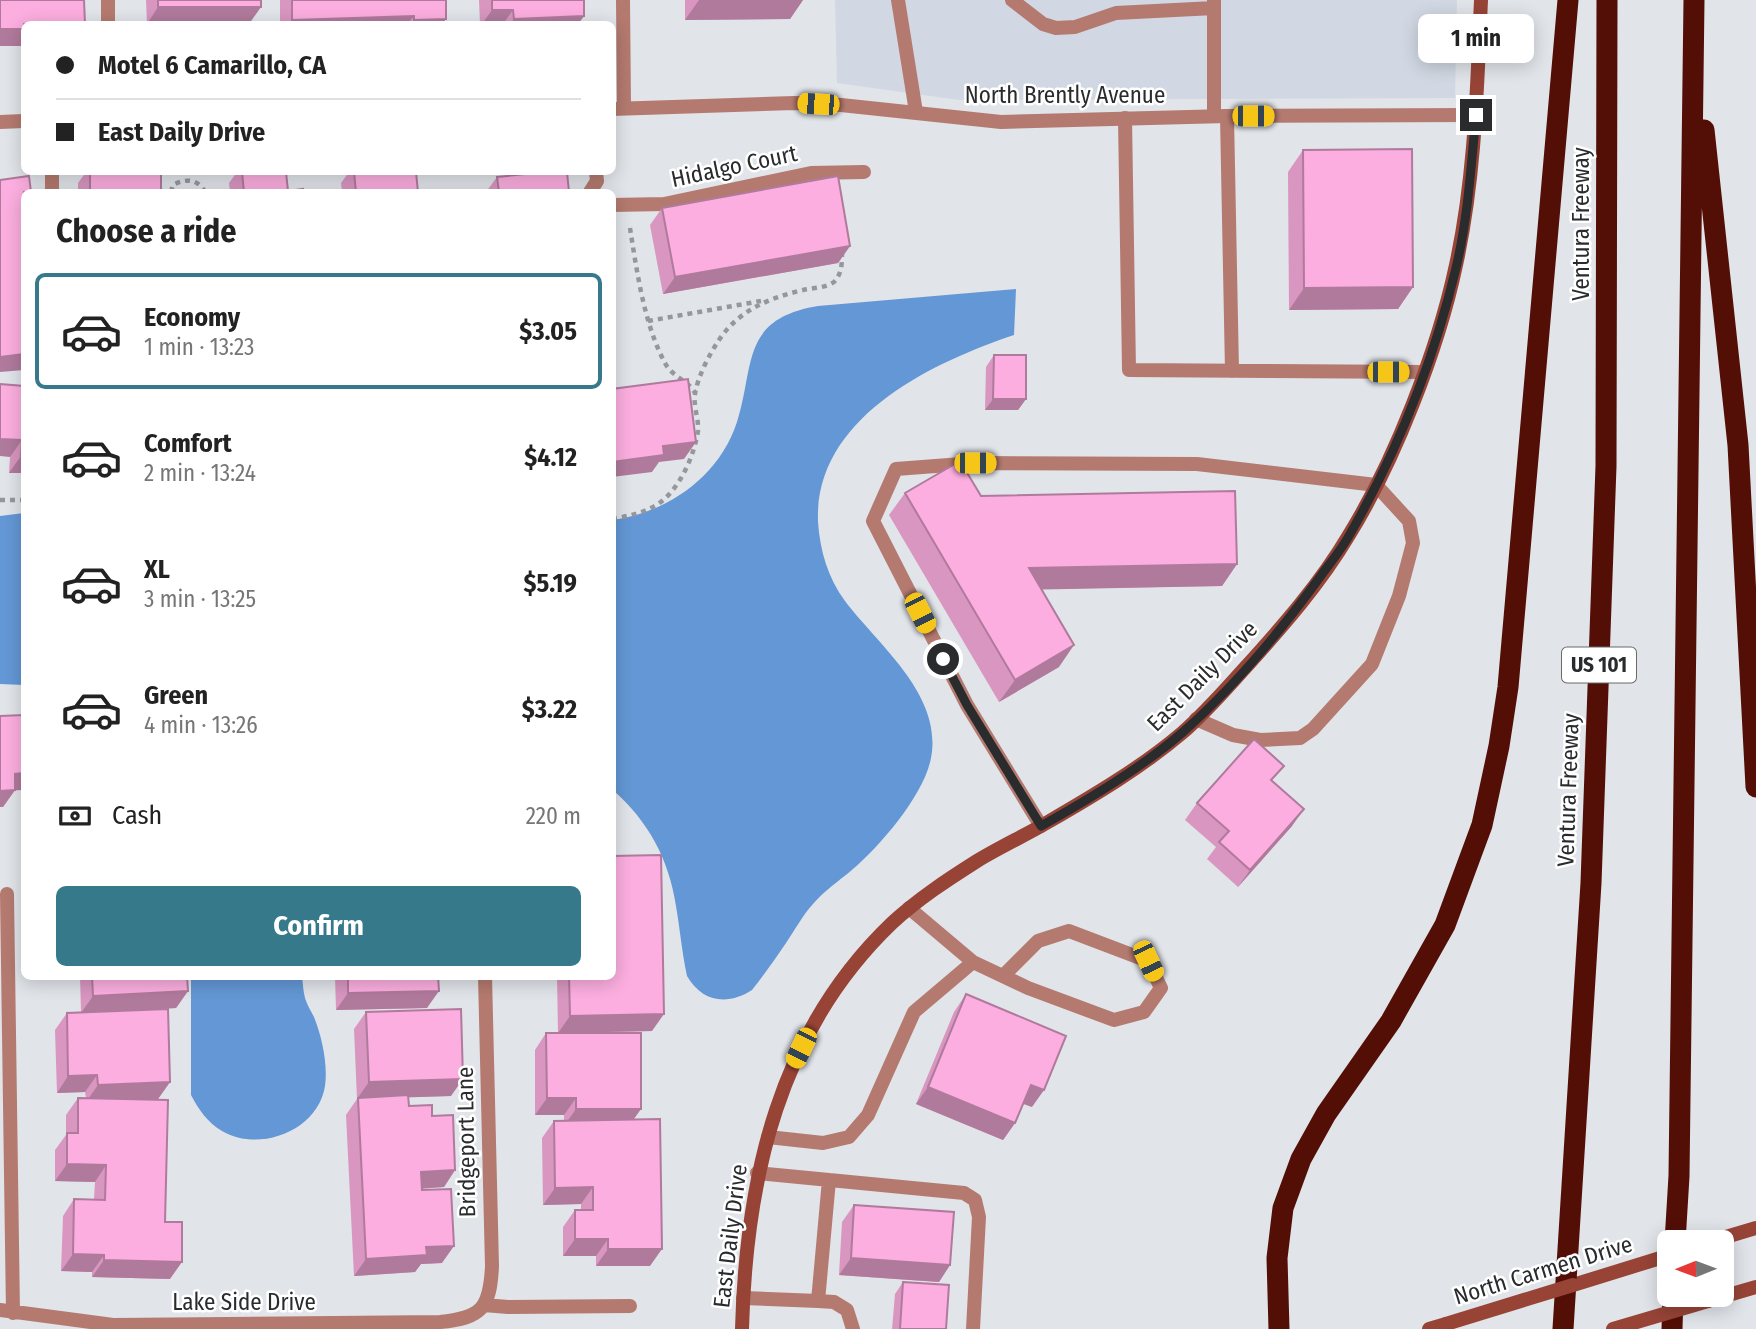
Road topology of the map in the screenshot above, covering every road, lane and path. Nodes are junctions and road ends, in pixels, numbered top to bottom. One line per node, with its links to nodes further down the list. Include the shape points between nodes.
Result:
1 (108, 0): 10 (street)
2 (623, 0): 12 (street)
3 (898, 0): 13 (street)
4 (1012, 0): 9 (street, via 1043,24 1056,28 1075,27 1116,13)
5 (1481, 0): 14 (main road, East Daily Drive)
6 (1568, 0): 58 (highway, via 1508,687 1482,825 1445,925 1391,1021 1326,1114 1301,1159 1283,1208 1277,1258)
7 (1607, 0): 60 (highway, Ventura Freeway / US 101, via 1606,466 1591,883)
8 (1694, 0): 11 (highway)
9 (1214, 4): 15 (street)
10 (108, 21)
11 (1693, 37): 34 (highway, via 1738,445); 45 (highway)
12 (618, 108): 13 (street, North Brently Avenue, via 794,103)
13 (916, 112): 16 (street, North Brently Avenue, via 1001,122)
14 (1476, 115): 15 (street, North Brently Avenue); 27 (main road, East Daily Drive, via 1456,267)
15 (1221, 116): 16 (street, North Brently Avenue); 26 (street)
16 (1125, 118): 26 (street, via 1129,370)
17 (21, 121): 18 (street)
18 (0, 122)
19 (864, 172): 22 (street, Hidalgo Court, via 811,173 664,204)
20 (172, 189): 21 (path, via 188,180)
21 (203, 189)
22 (620, 205): 25 (path)
23 (842, 244): 24 (path, via 842,268 836,281)
24 (765, 300): 25 (path); 28 (path, via 728,327 709,357)
25 (648, 321): 28 (path, via 672,374)
26 (1232, 371): 27 (street)
27 (1424, 372): 29 (main road, East Daily Drive)
28 (695, 394): 32 (path, via 695,446 680,479 658,504)
29 (1376, 485): 33 (main road, East Daily Drive, via 1349,536 1288,621); 33 (street, via 1409,520 1413,543 1399,596 1372,664 1300,738 1260,740 1233,735); 35 (street, via 1197,464 975,463 896,468 873,521 967,705)
30 (0, 500): 31 (path)
31 (21, 500)
32 (616, 518)
33 (1196, 719): 35 (main road, East Daily Drive, via 1147,760)
34 (1756, 787)
35 (1041, 826): 37 (main road, East Daily Drive, via 982,858)
36 (7, 894): 54 (street)
37 (909, 908): 38 (street); 41 (main road, East Daily Drive, via 862,954 817,1018 791,1069)
38 (973, 961): 39 (street); 41 (street, via 914,1012 868,1115 849,1138 823,1143)
39 (1003, 976): 39 (street, via 1114,1020 1144,1012 1161,988 1148,961 1069,931 1038,942)
40 (485, 980): 51 (street, Bridgeport Lane, via 492,1266 491,1290)
41 (768, 1137): 42 (main road, East Daily Drive)
42 (757, 1173): 43 (street); 49 (main road, East Daily Drive)
43 (829, 1180): 50 (street); 57 (street, via 964,1193 975,1200 979,1217)
44 (1756, 1228): 46 (main road)
45 (1676, 1230)
46 (1734, 1235)
47 (1657, 1259): 59 (main road, North Carmen Drive, bridge)
48 (1756, 1287): 61 (main road, bridge)
49 (743, 1298): 50 (street); 55 (main road, East Daily Drive)
50 (818, 1301): 56 (street, via 834,1302 847,1310)
51 (484, 1305): 52 (street); 54 (street, Lake Side Drive, via 464,1320 440,1322 113,1325)
52 (630, 1306)
53 (1673, 1307): 62 (highway)
54 (7, 1311)
55 (742, 1329)
56 (853, 1329)
57 (973, 1329)
58 (1279, 1329)
59 (1429, 1329)
60 (1563, 1329)
61 (1613, 1329)
62 (1672, 1329)

